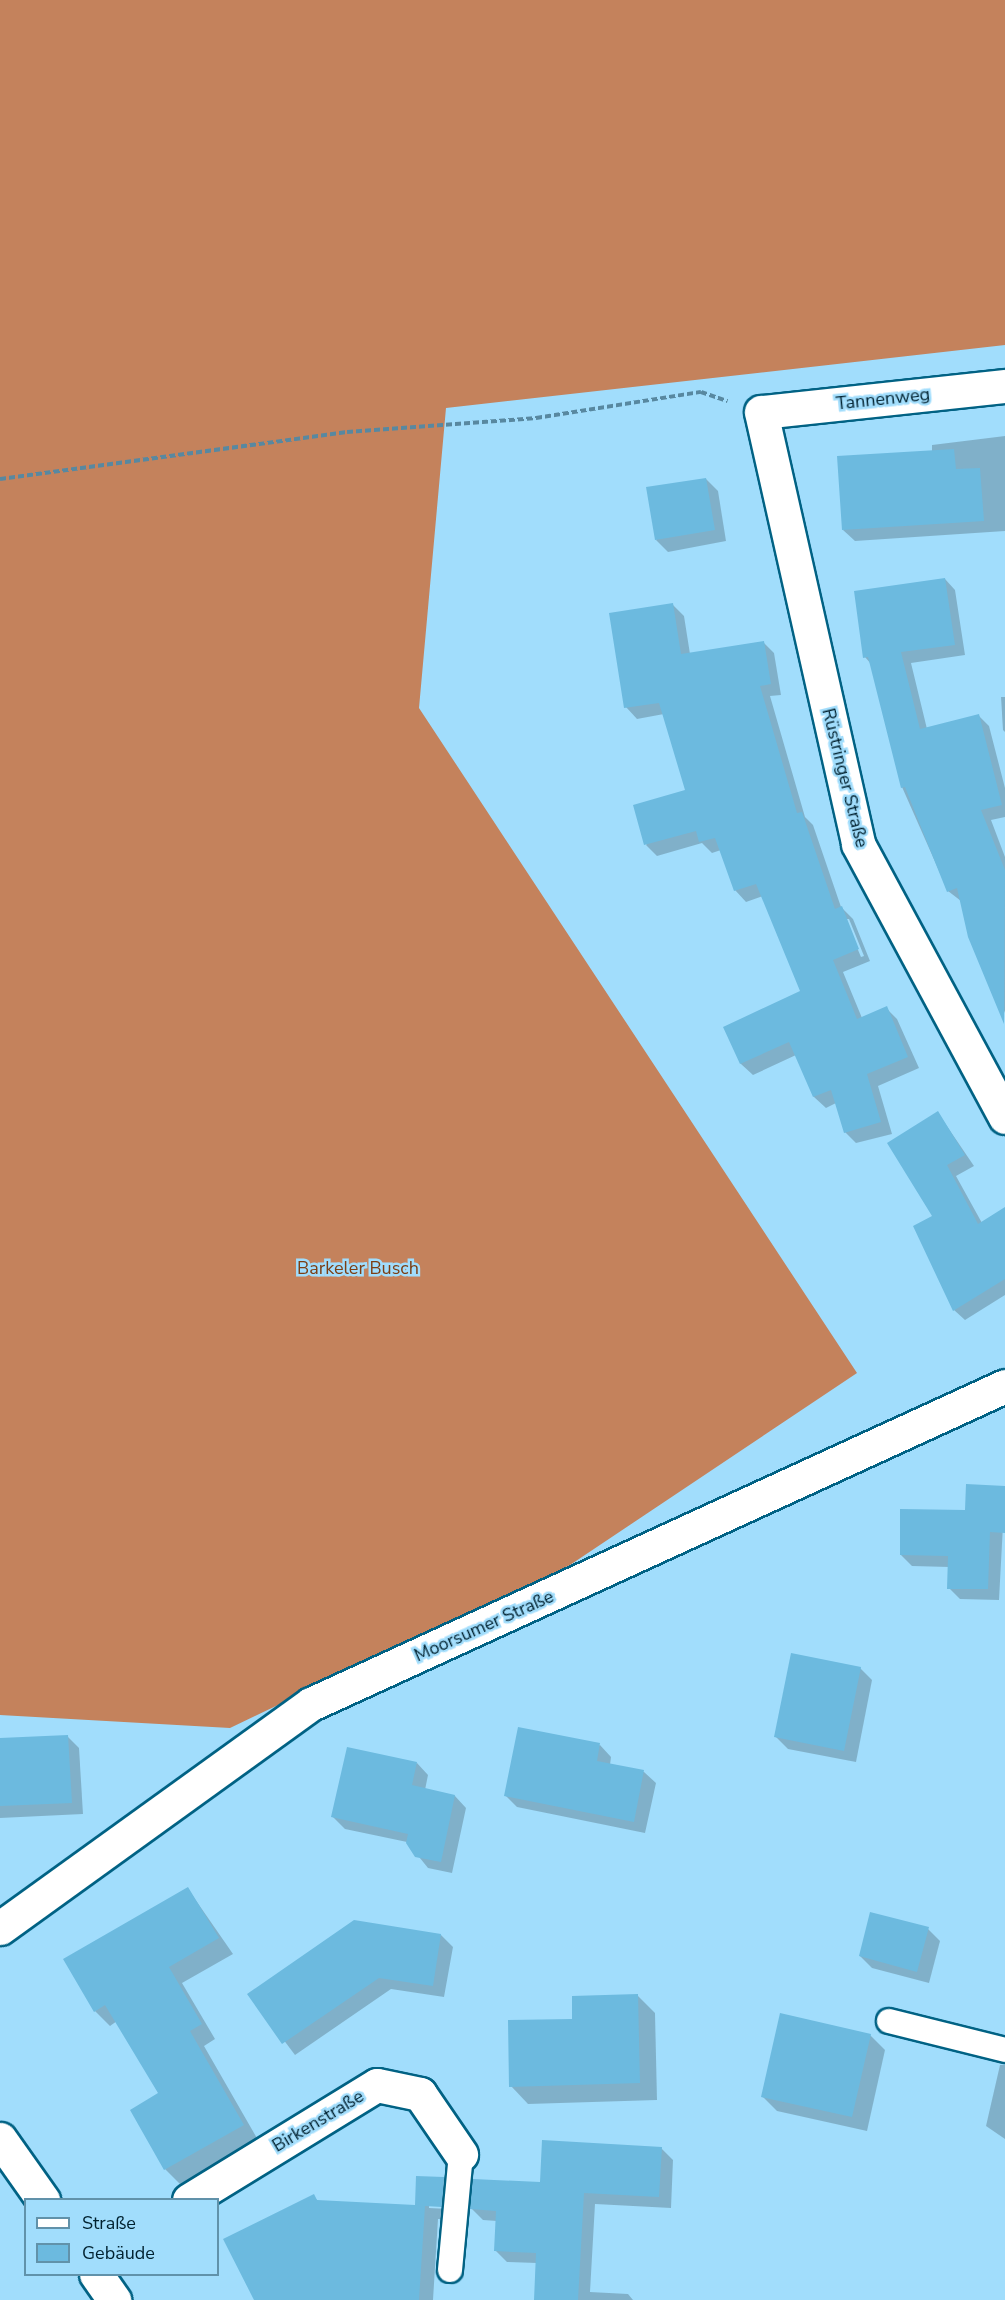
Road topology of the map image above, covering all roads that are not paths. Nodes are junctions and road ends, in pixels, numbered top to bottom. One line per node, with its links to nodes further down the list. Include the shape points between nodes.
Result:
1 (1005, 386): 2 (street, Tannenweg)
2 (760, 412): 3 (street, Rüstringer Straße, via 858,844)
3 (1005, 1117)
4 (1005, 1386): 5 (street, Moorsumer Straße, via 312,1704)
5 (0, 1928)
6 (889, 2021): 7 (lane)
7 (1005, 2050)
8 (0, 2139): 10 (street)
9 (461, 2154): 11 (street, Birkenstraße, via 420,2094 377,2085); 12 (lane)
10 (42, 2198)
11 (191, 2198)
12 (450, 2270)
13 (97, 2276): 14 (street)
14 (114, 2300)

